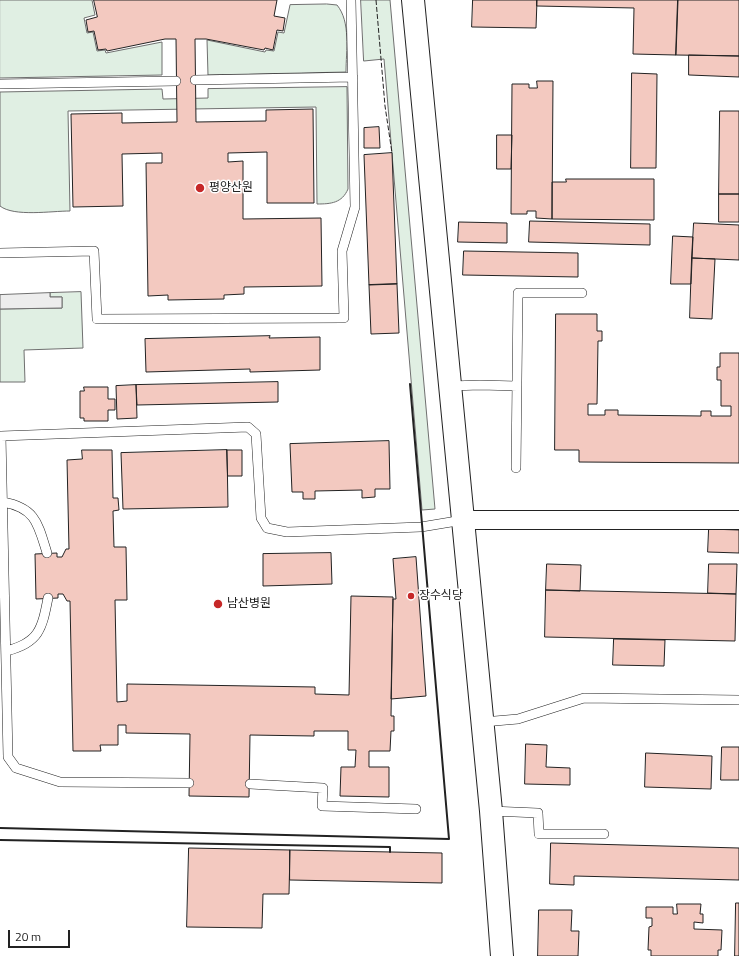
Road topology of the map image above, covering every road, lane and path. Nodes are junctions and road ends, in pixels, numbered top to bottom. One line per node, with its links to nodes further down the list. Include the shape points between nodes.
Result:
1 (351, 0): 3 (lane)
2 (413, 0): 9 (street)
3 (352, 77): 4 (lane); 7 (lane, via 355,207 342,251 344,318 97,320 94,251)
4 (195, 80)
5 (176, 81): 6 (lane)
6 (0, 84)
7 (0, 254)
8 (582, 293): 10 (lane, via 518,293)
9 (451, 386): 10 (lane); 13 (street)
10 (517, 386): 11 (lane)
11 (516, 468)
12 (2, 502): 13 (lane, via 1,436 248,427 256,434 261,518 267,528 287,532 421,527); 15 (lane, via 17,505 27,511 38,525); 17 (lane)
13 (464, 520): 14 (street); 19 (street)
14 (739, 520)
15 (47, 553)
16 (48, 598): 17 (lane, via 43,626 31,641 19,648)
17 (6, 651): 20 (lane, via 8,757 16,768 60,782)
18 (739, 700): 19 (lane, via 584,698 518,719)
19 (483, 722): 23 (street)
20 (189, 783)
21 (250, 784): 22 (lane, via 323,788 322,806)
22 (416, 809)
23 (491, 811): 24 (lane, via 538,813 539,834); 25 (street)
24 (604, 834)
25 (502, 956)

